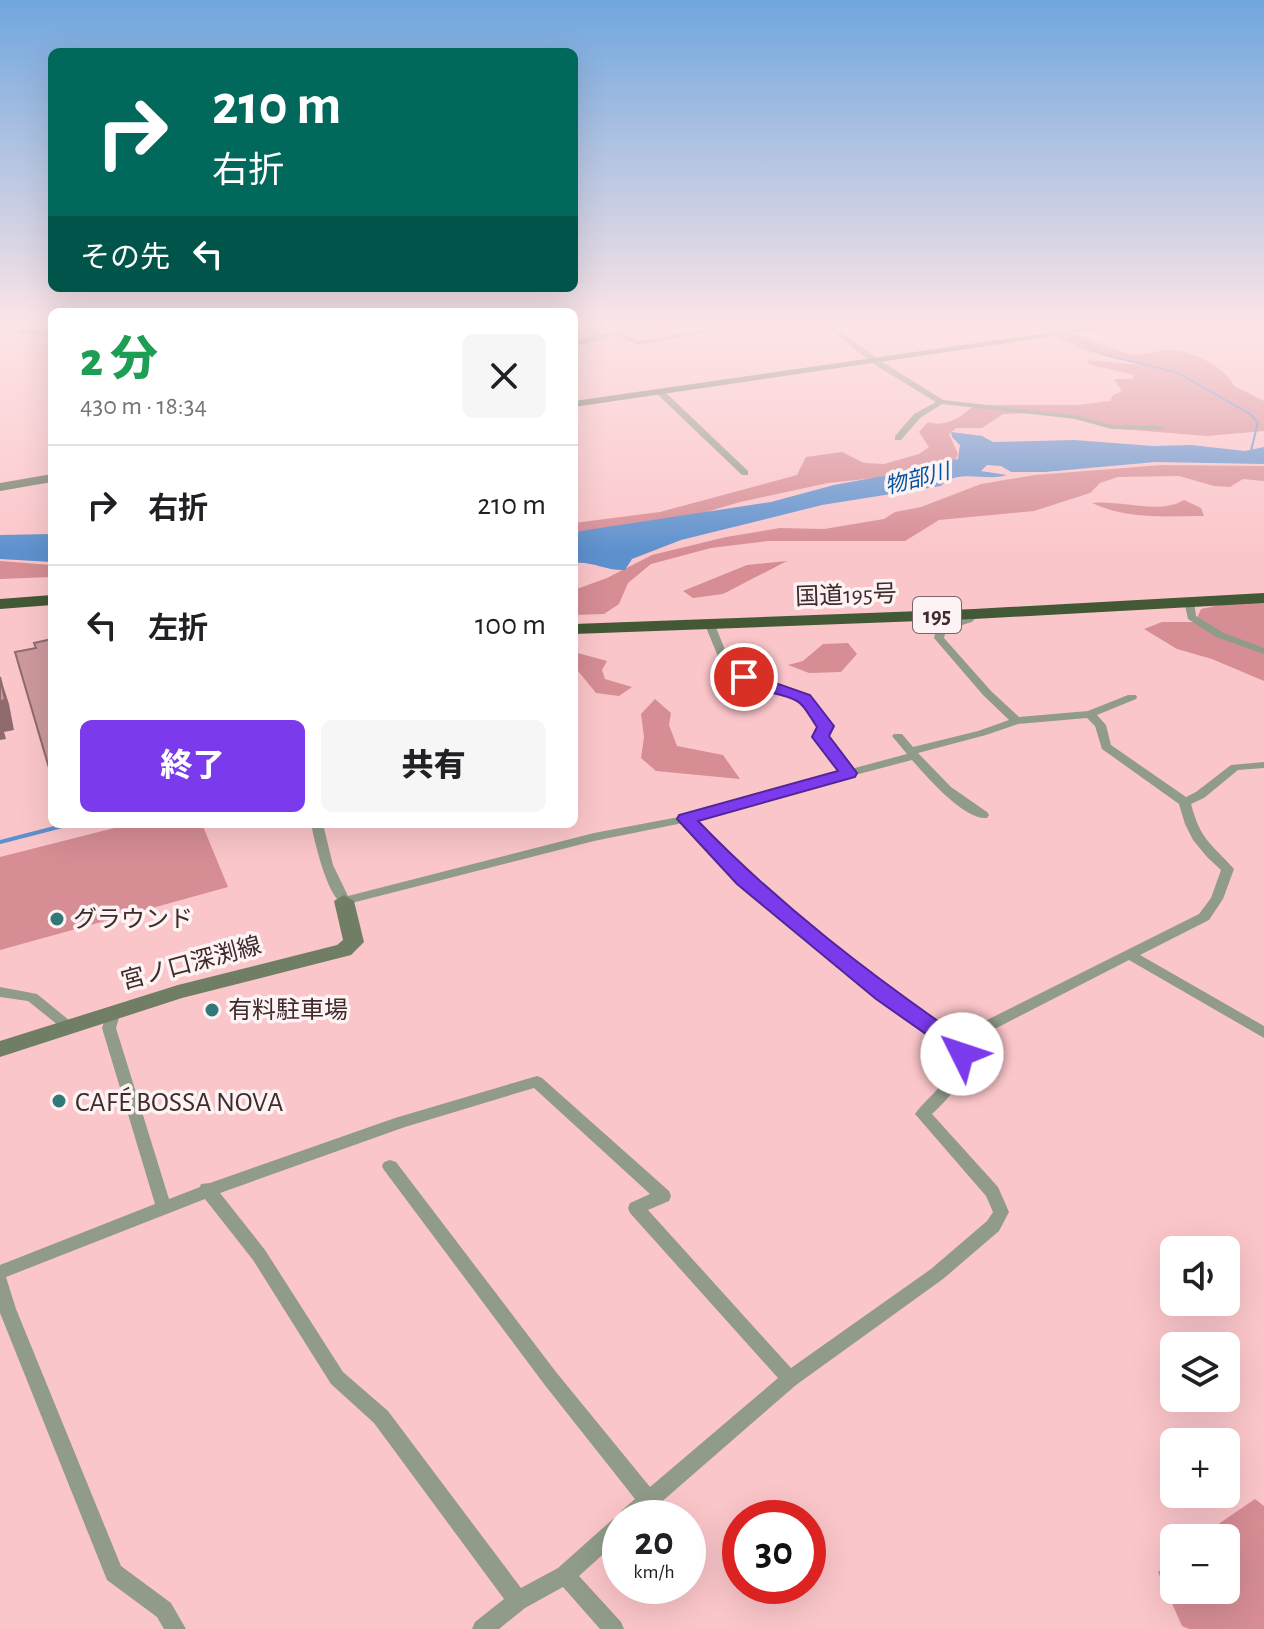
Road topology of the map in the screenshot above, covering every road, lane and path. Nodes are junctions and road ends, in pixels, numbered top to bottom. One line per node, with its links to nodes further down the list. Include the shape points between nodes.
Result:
1 (668, 400): 6 (street)
2 (938, 400): 3 (street)
3 (941, 402): 4 (street, via 1075,417 1112,427); 5 (street, via 917,416)
4 (1162, 428)
5 (898, 438)
6 (745, 473)
7 (48, 478): 8 (main road)
8 (0, 487)
9 (1264, 598): 11 (highway, 国道195号 / 195)
10 (48, 600): 12 (highway)
11 (1189, 601): 13 (highway, 国道195号 / 195); 16 (street, via 1191,617 1220,635)
12 (0, 604)
13 (974, 614): 14 (highway, 国道195号 / 195); 19 (street, via 941,628 939,638)
14 (710, 625): 15 (highway, 国道195号 / 195); 23 (street, via 728,669 804,698 826,726 820,737)
15 (578, 629)
16 (1264, 651)
17 (1132, 697): 18 (street)
18 (1090, 714): 19 (street); 24 (street, via 1100,725 1106,747)
19 (1016, 721): 21 (street)
20 (898, 736): 21 (street)
21 (912, 753): 23 (street); 25 (street, via 961,804)
22 (1264, 765): 24 (street, via 1235,767)
23 (848, 773): 26 (street)
24 (1185, 802): 29 (street, via 1192,831 1228,869 1217,899 1204,917)
25 (983, 815)
26 (686, 819): 28 (street); 34 (street, via 744,880 806,932)
27 (318, 828): 28 (street)
28 (344, 901): 31 (main road, 宮ノ口深渕線, via 354,942 344,950)
29 (1129, 954): 33 (street); 34 (street, via 970,1035)
30 (0, 992): 32 (street, via 32,997)
31 (114, 1011): 32 (main road, 宮ノ口深渕線); 38 (street, via 109,1028)
32 (68, 1025): 35 (main road, 宮ノ口深渕線)
33 (1264, 1033)
34 (960, 1047): 41 (street, via 948,1091 923,1114 992,1192 1001,1212 993,1226 937,1274)
35 (0, 1049)
36 (390, 1166): 42 (street)
37 (207, 1189): 38 (street); 41 (street, via 369,1131 537,1082 663,1196 636,1208); 45 (street, via 259,1255 337,1378 381,1417)
38 (164, 1208): 39 (street)
39 (0, 1272)
40 (0, 1282): 46 (street, via 114,1573 164,1610)
41 (790, 1379): 42 (street)
42 (648, 1500)
43 (602, 1542): 44 (street)
44 (565, 1575): 45 (street); 48 (street)
45 (518, 1601): 47 (street)
46 (176, 1629)
47 (482, 1629)
48 (614, 1629)

